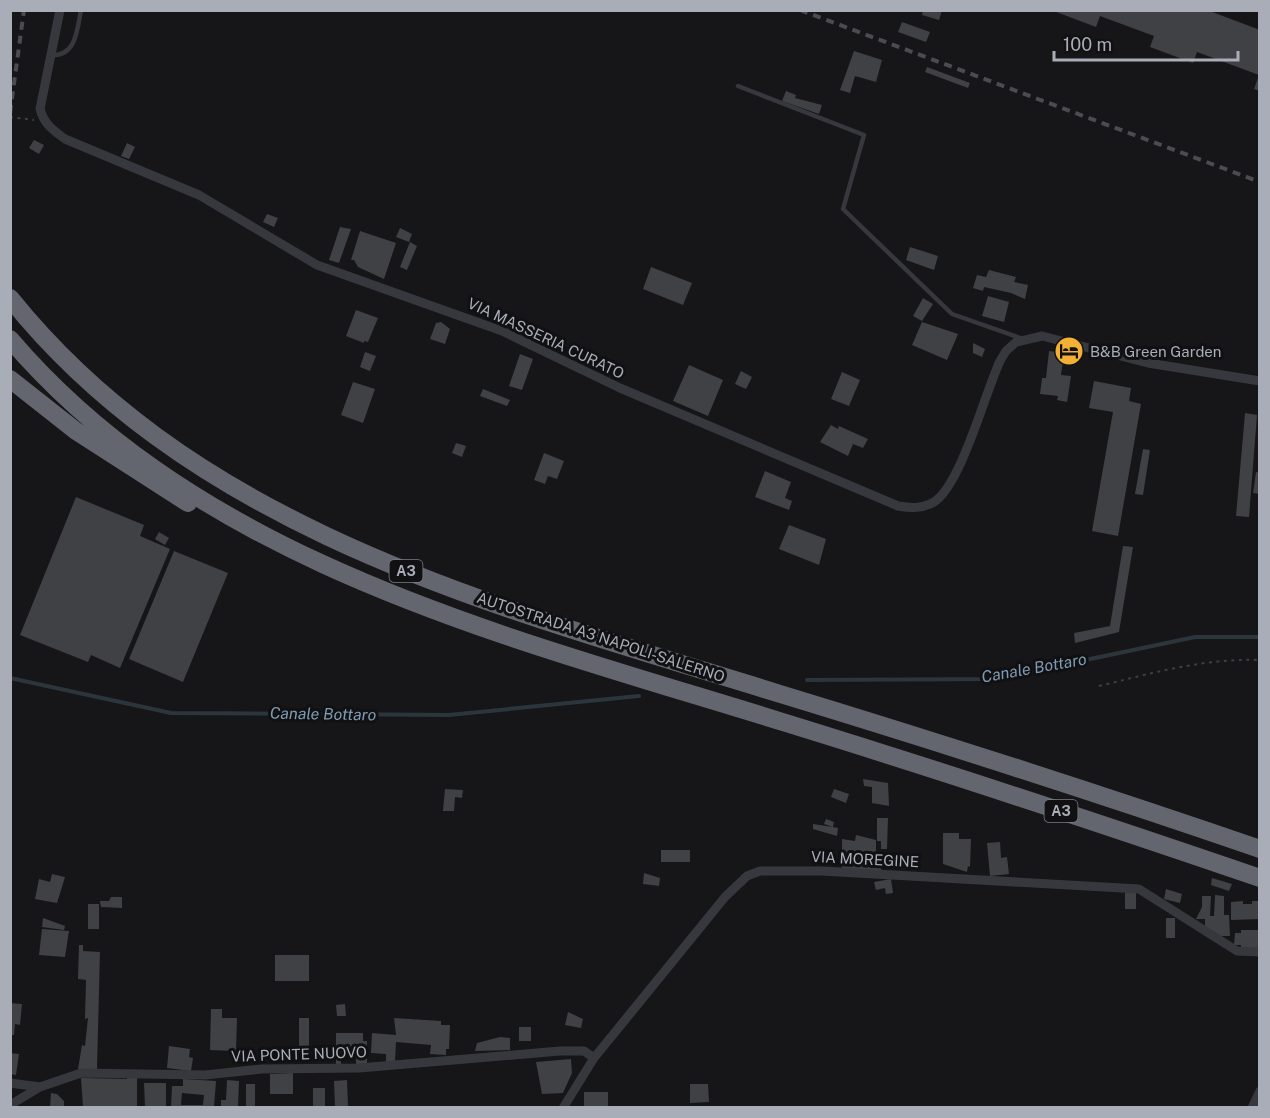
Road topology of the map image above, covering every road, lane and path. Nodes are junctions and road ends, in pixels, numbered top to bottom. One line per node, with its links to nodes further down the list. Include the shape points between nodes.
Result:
1 (60, 10): 3 (street)
2 (81, 10): 3 (lane, via 72,46 60,56)
3 (49, 55): 6 (street, via 41,96)
4 (738, 86): 9 (lane, via 864,135 843,209 952,314)
5 (10, 117): 6 (path)
6 (42, 119): 9 (street, VIA MASSERIA CURATO, via 65,138 199,195 317,265 492,327 639,396 898,506 922,507 950,487 1000,361 1006,351)
7 (10, 298): 15 (highway, AUTOSTRADA A3 NAPOLI-SALERNO / A3, via 74,368 154,436 251,498 377,559 597,638 1050,779)
8 (10, 339): 12 (highway, AUTOSTRADA A3 NAPOLI-SALERNO / A3, via 54,385 140,458)
9 (1023, 339): 11 (street, via 1042,336 1140,361)
10 (10, 379): 12 (highway, via 76,430 165,490 215,517)
11 (1260, 381)
12 (277, 542): 16 (highway, AUTOSTRADA A3 NAPOLI-SALERNO / A3, via 379,588 487,629 931,768)
13 (1260, 660): 14 (path, via 1192,663)
14 (1099, 686)
15 (1260, 849)
16 (1260, 878)
17 (1260, 952): 18 (street, VIA MOREGINE, via 1237,951 1139,889 760,871 747,876 725,897)
18 (594, 1058): 20 (street, VIA PONTE NUOVO, via 584,1051 560,1051 359,1068 262,1069 205,1075 93,1072 67,1076); 23 (street, VIA MOREGINE)
19 (10, 1083): 20 (street)
20 (40, 1087): 22 (street, VIA PONTE NUOVO)
21 (1260, 1091): 24 (street)
22 (10, 1105)
23 (563, 1107)
24 (1252, 1107)

